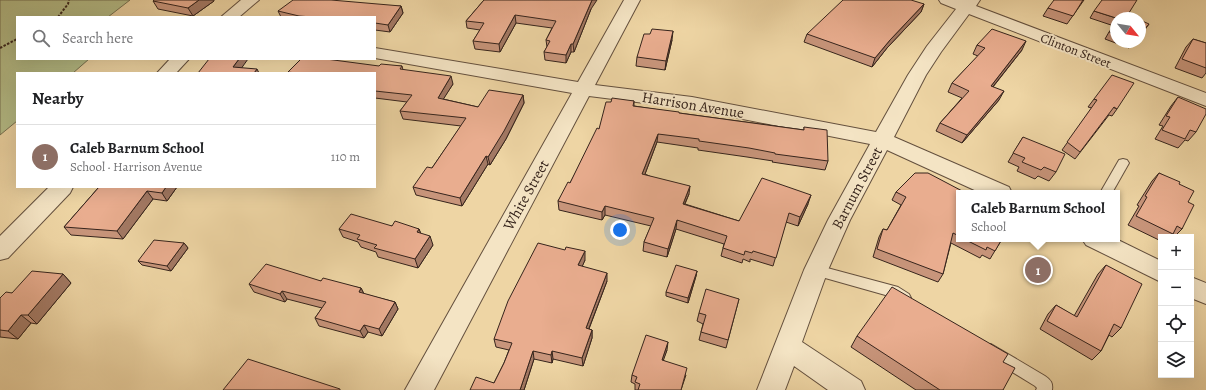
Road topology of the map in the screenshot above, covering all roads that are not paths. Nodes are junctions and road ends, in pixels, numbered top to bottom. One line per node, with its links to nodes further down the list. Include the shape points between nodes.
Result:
1 (251, 0): 4 (street)
2 (632, 0): 8 (street, White Street)
3 (961, 3): 9 (street, Clinton Street); 10 (street, Barnum Street, via 917,75)
4 (230, 16)
5 (376, 53): 8 (street, Harrison Avenue)
6 (179, 60): 7 (street)
7 (167, 72)
8 (583, 89): 10 (street, Harrison Avenue, via 692,104); 24 (street, White Street)
9 (1206, 100)
10 (883, 140): 13 (street, Harrison Avenue); 17 (street, Barnum Street, via 839,220)
11 (1123, 163): 14 (lane)
12 (61, 188): 16 (street)
13 (993, 190)
14 (1108, 190)
15 (1100, 242): 18 (street)
16 (0, 251)
17 (816, 270): 21 (lane, via 893,291); 23 (street, Barnum Street)
18 (1158, 271)
19 (1194, 288): 20 (street)
20 (1206, 294)
21 (913, 304)
22 (980, 344): 27 (lane, via 1040,381 1045,385)
23 (787, 347): 25 (street, Barnum Street); 26 (street)
24 (419, 390)
25 (771, 390)
26 (851, 390)
27 (1044, 390)

